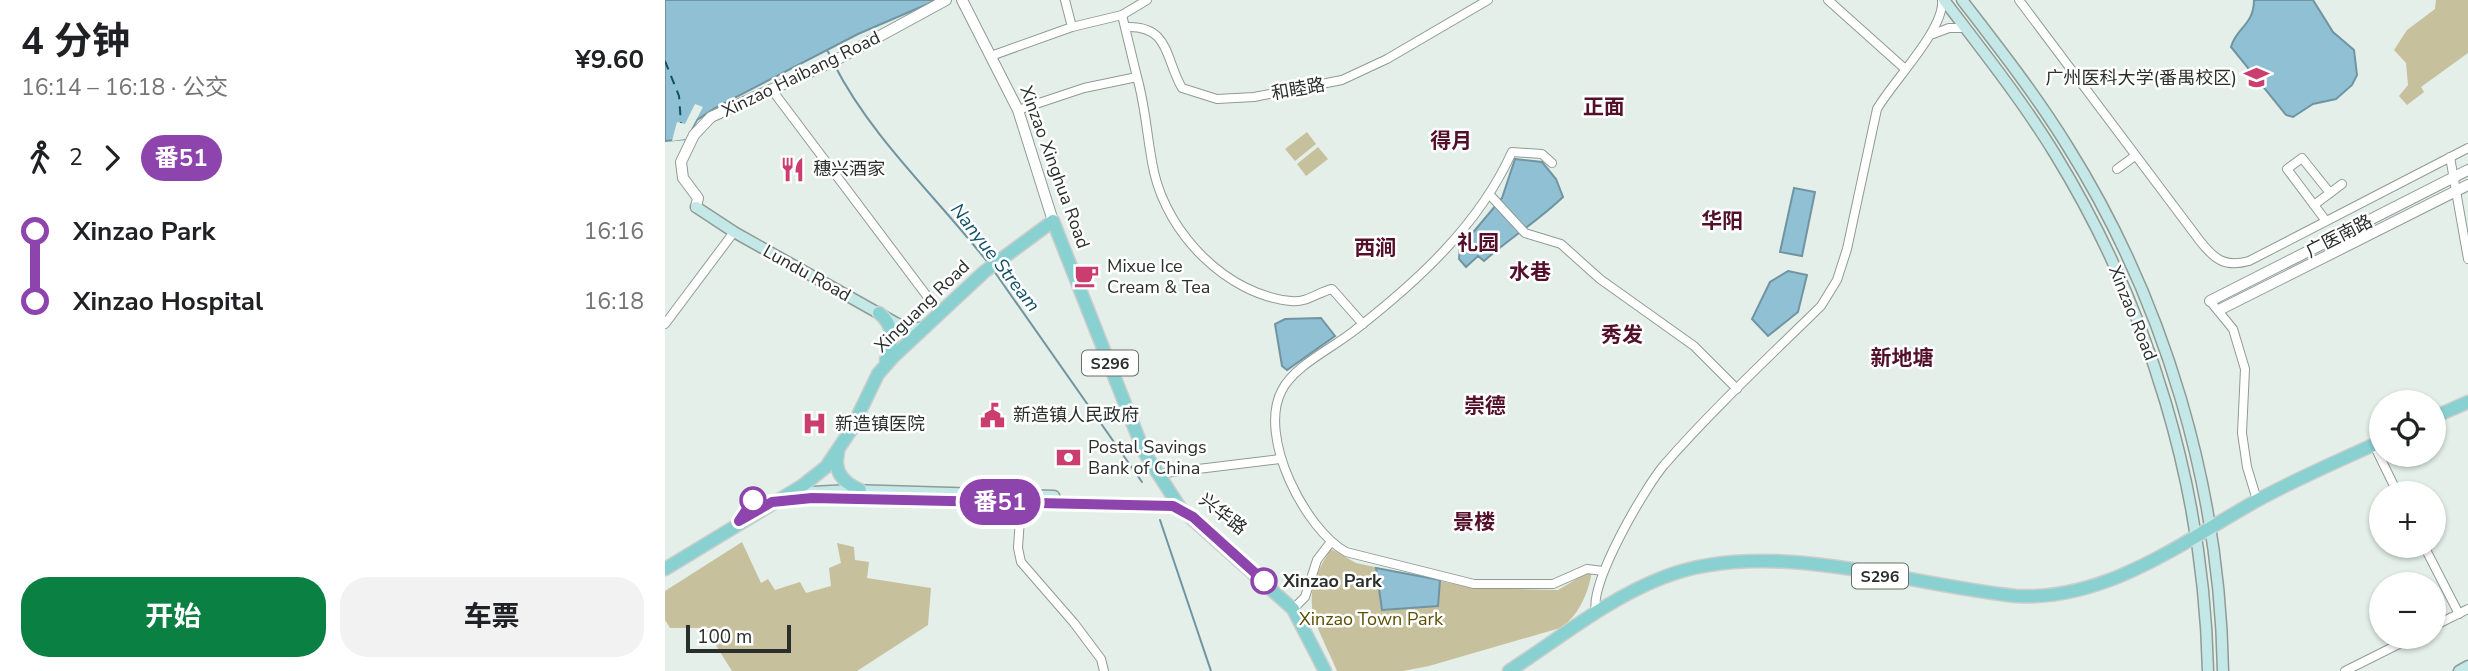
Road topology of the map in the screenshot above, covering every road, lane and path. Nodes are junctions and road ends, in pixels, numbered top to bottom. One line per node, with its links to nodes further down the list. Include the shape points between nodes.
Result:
1 (946, 0): 18 (street, Xinzao Haibang Road)
2 (962, 0): 15 (street, Xinzao Xinghua Road)
3 (1065, 0): 11 (street)
4 (1147, 0): 10 (street)
5 (1488, 0): 12 (street, 和睦路, via 1342,80 1254,97 1217,99 1182,88 1161,40 1137,26)
6 (1828, 0): 16 (street)
7 (1943, 0): 13 (main road, Xinzao Road); 14 (street)
8 (1962, 0): 56 (main road, Xinzao Road, via 2052,120 2129,261 2185,414)
9 (2019, 0): 21 (street)
10 (1122, 15): 11 (street); 12 (street)
11 (1072, 27): 15 (street)
12 (1126, 27): 17 (street)
13 (1965, 29): 14 (street, via 1949,28); 57 (main road, Xinzao Road, via 2055,154 2122,282 2165,401)
14 (1931, 36): 16 (street)
15 (991, 56): 19 (street, Xinzao Xinghua Road)
16 (1904, 68): 44 (street, via 1871,125 1837,280 1821,306)
17 (1137, 77): 19 (street, via 1084,88); 41 (street, via 1155,174 1188,242 1236,282 1264,294 1292,302 1332,289)
18 (772, 90): 31 (street, Xinzao Haibang Road, via 711,117 694,135 680,168 698,198); 38 (street)
19 (1018, 110): 32 (street, Xinzao Xinghua Road)
20 (2468, 148): 22 (street)
21 (2135, 156): 24 (street); 33 (street, via 2222,263 2249,261)
22 (2450, 157): 33 (street); 35 (street)
23 (1552, 163): 29 (street, via 1542,154 1512,152)
24 (2117, 169)
25 (2468, 170): 36 (street, 广医南路)
26 (2342, 184): 28 (street)
27 (2468, 184): 37 (street, 广医南路)
28 (2330, 193): 30 (street); 30 (street, via 2302,158 2289,165 2288,172)
29 (1490, 195): 41 (street, via 1460,235); 44 (street, via 1525,233 1561,244 1599,279 1694,346)
30 (2314, 205): 33 (street)
31 (697, 207): 34 (main road, Lundu Road)
32 (1053, 221): 38 (main road, Xinguang Road, via 1002,257); 50 (main road, Xinzao Xinghua Road / S296, via 1144,452)
33 (2326, 221)
34 (734, 232): 39 (main road, Lundu Road); 40 (street)
35 (2468, 259)
36 (2210, 301): 37 (street)
37 (2219, 310): 53 (street, via 2233,329 2245,369 2242,433)
38 (939, 312): 42 (main road, Xinguang Road)
39 (879, 313): 42 (main road, Lundu Road, via 905,327); 43 (main road, via 892,337)
40 (665, 324)
41 (1363, 324): 49 (street, via 1291,377 1281,391 1276,408)
42 (922, 328): 43 (main road, Xinguang Road)
43 (882, 369): 48 (main road, Xinguang Road)
44 (1737, 389): 61 (street, via 1662,467)
45 (2468, 402): 46 (main road)
46 (2446, 412)
47 (2369, 447): 53 (main road, S296)
48 (839, 450): 51 (main road, via 838,471 845,482); 52 (main road, Xinguang Road, via 811,480)
49 (1280, 459): 50 (street); 58 (street)
50 (1157, 474): 55 (main road, Xinzao Xinghua Road / S296)
51 (860, 490): 52 (main road, via 802,491); 55 (main road)
52 (777, 499): 54 (main road); 60 (main road, Xinguang Road)
53 (2257, 500): 56 (main road, S296)
54 (1021, 503): 55 (main road); 69 (street, via 1021,562 1074,623 1101,659)
55 (1178, 505): 62 (main road, 兴华路 / S296)
56 (2209, 528): 57 (main road, S296); 74 (main road, Xinzao Road)
57 (2195, 536): 64 (main road, S296, via 2113,579 2059,596 2009,596 1799,563 1736,560 1665,576); 73 (main road, Xinzao Road)
58 (1330, 543): 61 (street, via 1346,552 1474,584 1553,584 1587,569); 62 (street)
59 (2430, 558): 65 (street)
60 (665, 569)
61 (1603, 571): 64 (street, via 1593,599)
62 (1296, 607): 70 (main road, 兴华路 / S296); 71 (main road, 兴华路 / S296, via 1317,634)
63 (2468, 609): 65 (street)
64 (1596, 612): 72 (main road, S296)
65 (2459, 614): 66 (street)
66 (2446, 620)
67 (2389, 649): 75 (street)
68 (2468, 666): 76 (main road)
69 (1104, 671)
70 (1325, 671)
71 (1333, 671)
72 (1509, 671)
73 (2208, 671)
74 (2223, 671)
75 (2345, 671)
76 (2459, 671)

